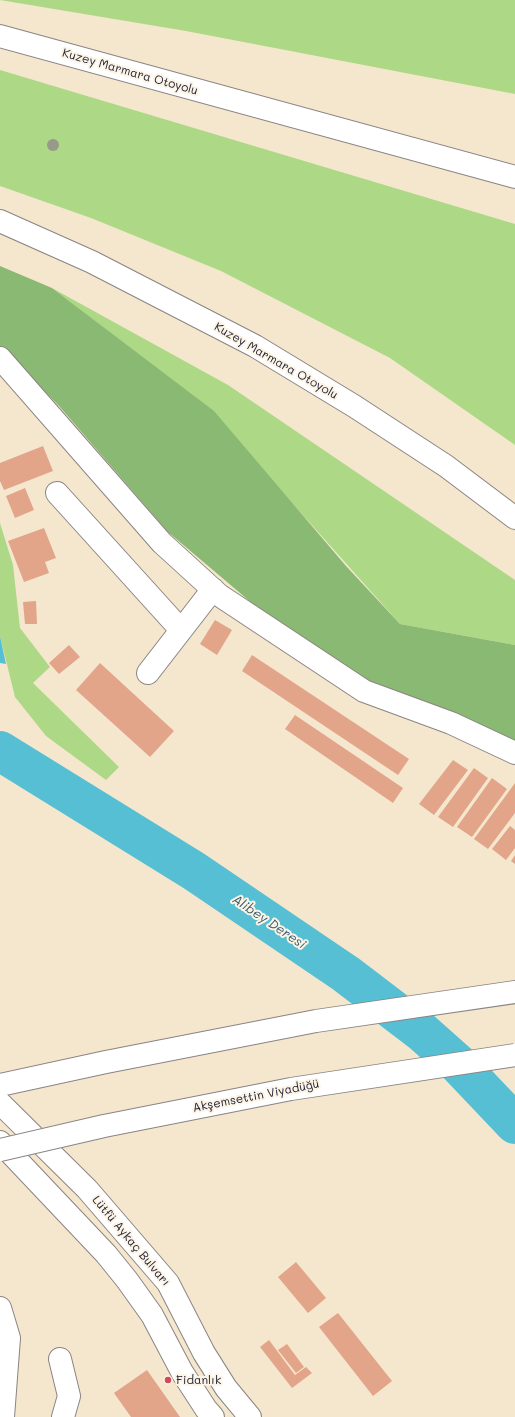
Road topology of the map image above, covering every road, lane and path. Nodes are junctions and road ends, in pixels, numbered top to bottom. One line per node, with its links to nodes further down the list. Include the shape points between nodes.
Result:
1 (0, 36): 2 (main road, Kuzey Marmara Otoyolu)
2 (515, 177)
3 (0, 221): 6 (main road, Kuzey Marmara Otoyolu, via 92,262 255,346 446,466)
4 (0, 358): 7 (main road, via 162,543)
5 (57, 493): 8 (main road)
6 (515, 518)
7 (214, 589): 8 (main road); 10 (main road, via 364,691 451,722)
8 (181, 630): 9 (main road)
9 (148, 673)
10 (515, 753)
11 (515, 992): 13 (main road, via 316,1021)
12 (515, 1055): 16 (main road, Akşemsettin Viyadüğü, bridge, via 291,1089 104,1126)
13 (0, 1085)
14 (0, 1103): 22 (main road, Lütfü Aykaç Bulvarı, via 86,1189 168,1283 204,1353 226,1388)
15 (0, 1142): 21 (main road, via 101,1248 132,1286 152,1315 182,1372)
16 (0, 1150)
17 (0, 1308): 19 (main road, via 9,1338)
18 (60, 1359): 20 (main road, via 69,1396)
19 (3, 1417)
20 (63, 1417)
21 (213, 1417)
22 (250, 1417)

